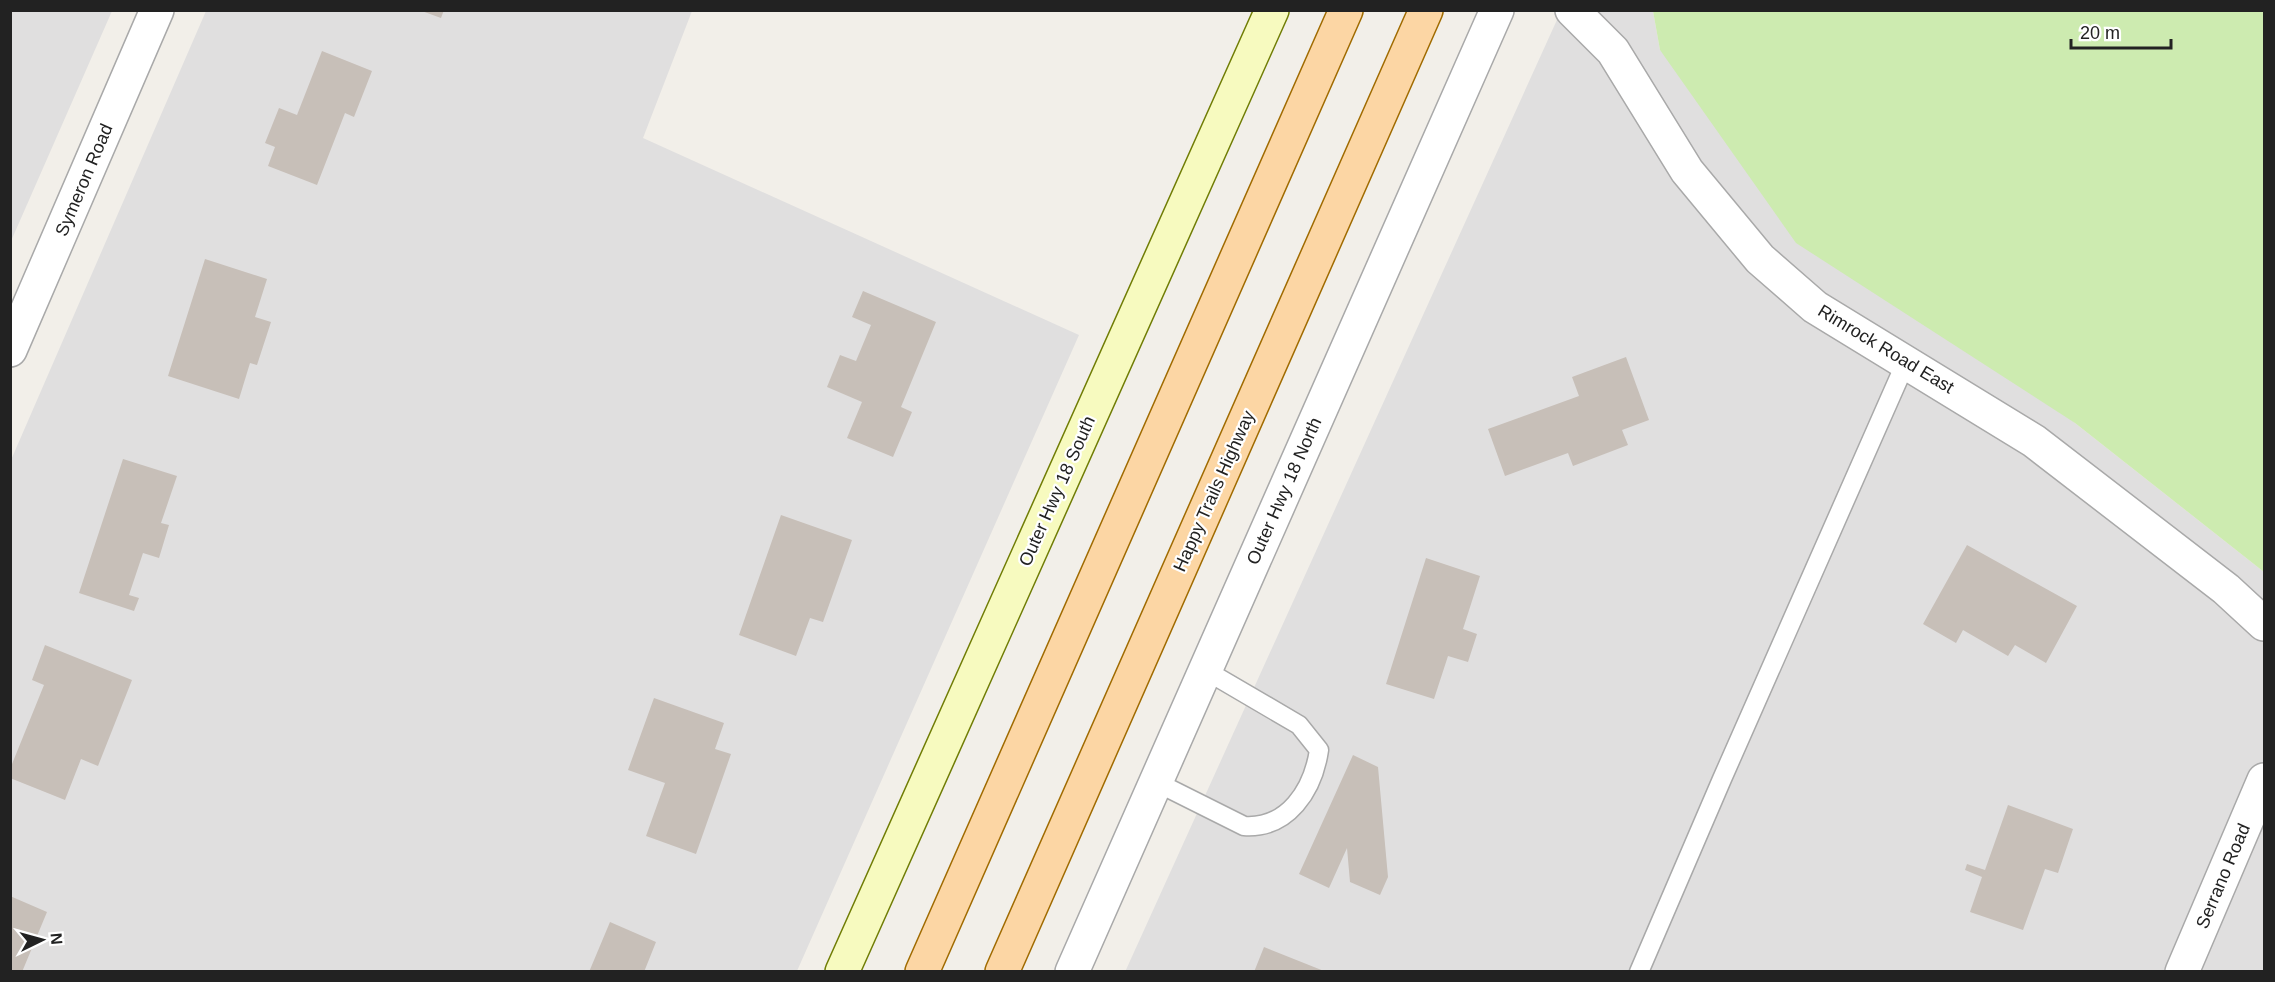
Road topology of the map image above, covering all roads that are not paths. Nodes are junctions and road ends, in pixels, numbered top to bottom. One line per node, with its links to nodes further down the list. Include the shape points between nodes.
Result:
1 (157, 10): 7 (street, Symeron Road)
2 (1272, 10): 13 (street, Outer Hwy 18 South)
3 (1346, 10): 14 (main road)
4 (1426, 10): 15 (main road, Happy Trails Highway)
5 (1497, 10): 10 (street, Outer Hwy 18 North)
6 (1572, 10): 8 (street, Rimrock Road East, via 1613,51 1687,171 1760,259 1815,307)
7 (10, 350)
8 (1906, 362): 9 (street, Rimrock Road East, via 2034,441 2226,589); 17 (lane)
9 (2265, 624)
10 (1205, 670): 12 (street, Outer Hwy 18 North); 12 (lane, via 1299,725 1310,737 1319,750 1308,786 1299,802 1285,814 1258,827 1244,826)
11 (2265, 780): 18 (street, Serrano Road)
12 (1156, 782): 16 (street, Outer Hwy 18 North)
13 (842, 972)
14 (922, 972)
15 (1002, 972)
16 (1072, 972)
17 (1639, 972)
18 (2182, 972)

